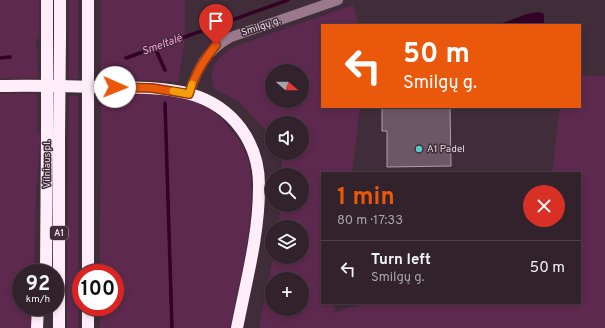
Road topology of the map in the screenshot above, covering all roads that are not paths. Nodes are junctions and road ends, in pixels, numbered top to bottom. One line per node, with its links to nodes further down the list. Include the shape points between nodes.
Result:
1 (47, 0): 7 (highway, bridge)
2 (60, 0): 16 (highway, Vilniaus pl. / A1, bridge)
3 (88, 0): 10 (highway, bridge)
4 (338, 0): 6 (street, Smilgų g., via 216,45 196,74)
5 (0, 86): 6 (highway, via 130,88 170,90)
6 (189, 94): 18 (highway, via 216,105 244,130 252,145 258,166 260,188 254,238)
7 (46, 187): 8 (highway, via 40,231); 9 (highway)
8 (39, 264)
9 (46, 264)
10 (88, 264)
11 (38, 316): 14 (highway)
12 (46, 316): 15 (highway)
13 (88, 316): 17 (highway)
14 (37, 328)
15 (46, 328)
16 (59, 328)
17 (88, 328)
18 (237, 328)

